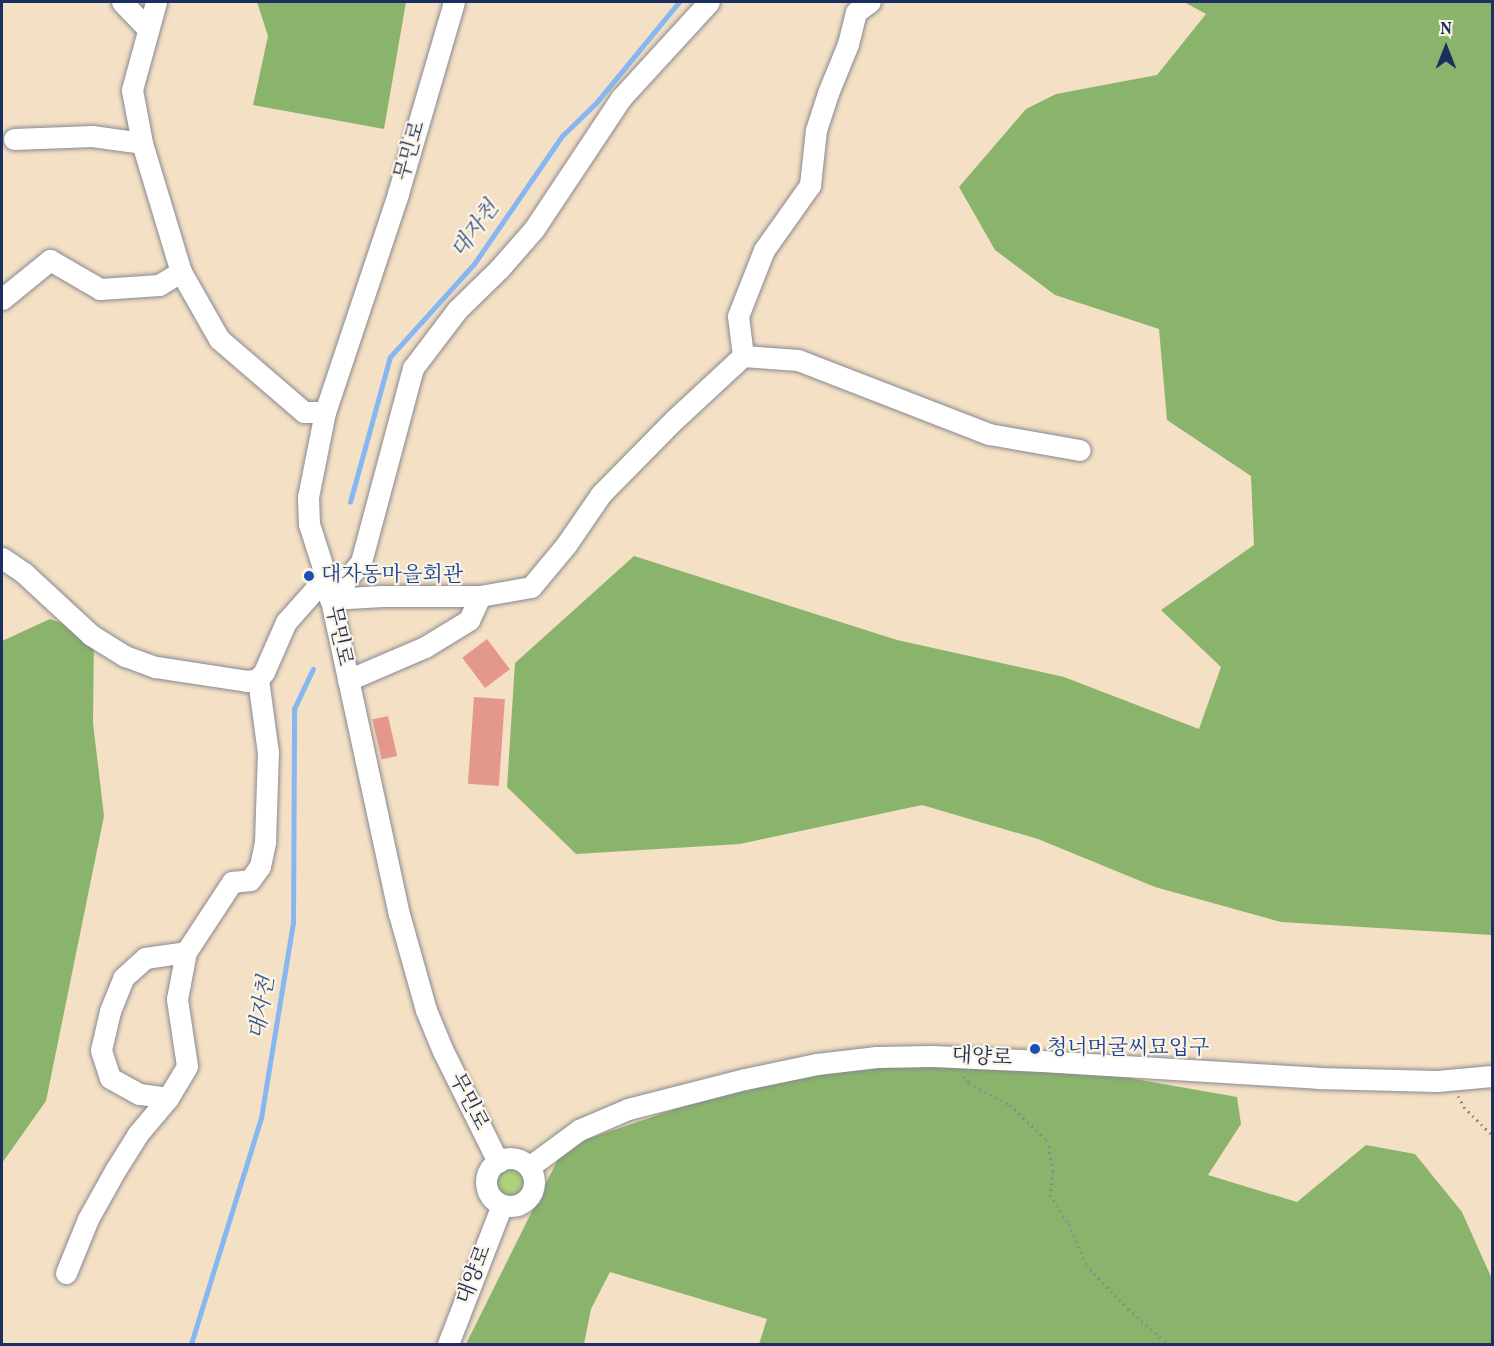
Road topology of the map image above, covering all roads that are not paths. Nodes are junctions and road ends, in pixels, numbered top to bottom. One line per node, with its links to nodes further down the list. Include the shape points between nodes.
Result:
1 (122, 2): 6 (street)
2 (156, 2): 6 (street)
3 (454, 2): 12 (street, 무민로, via 398,194)
4 (709, 2): 17 (street, via 621,98 534,229 457,310 413,368 361,562)
5 (870, 2): 11 (street, via 855,12 848,44 828,93 816,130 810,185 764,250 738,316)
6 (148, 29): 8 (street, via 132,90)
7 (14, 139): 8 (street, via 92,136)
8 (142, 143): 9 (street)
9 (181, 272): 10 (street, via 160,285 100,289 50,260); 12 (street, via 219,339 304,412)
10 (2, 299)
11 (743, 356): 13 (street, via 798,360 989,434); 16 (street, via 601,494 531,587)
12 (325, 412): 15 (street, 무민로, via 308,497 309,524)
13 (1080, 450)
14 (2, 558): 18 (street, via 24,573 91,635 125,656 156,667 247,681)
15 (326, 576): 17 (street, 무민로); 18 (street, via 286,622)
16 (480, 596): 17 (street); 19 (street, via 469,620 425,647)
17 (330, 599): 19 (street, 무민로)
18 (258, 679): 20 (street, via 268,753 265,842 260,866 250,880 232,882)
19 (348, 680): 23 (street, 무민로, via 399,914 426,1010)
20 (186, 952): 22 (street, via 177,999 187,1066); 22 (street, via 144,958 123,978 101,1050 110,1078 139,1094)
21 (1492, 1076): 24 (street, 대양로, via 1450,1080 1317,1078 950,1057 877,1057 817,1064 628,1109 579,1130)
22 (168, 1098): 26 (street, via 137,1135 116,1169 88,1219)
23 (498, 1162): 24 (street, via 517,1159); 25 (street, via 489,1170 486,1187)
24 (529, 1167): 25 (street, via 534,1181 530,1196 518,1205)
25 (502, 1205): 27 (street, 대양로)
26 (66, 1273)
27 (448, 1344)

